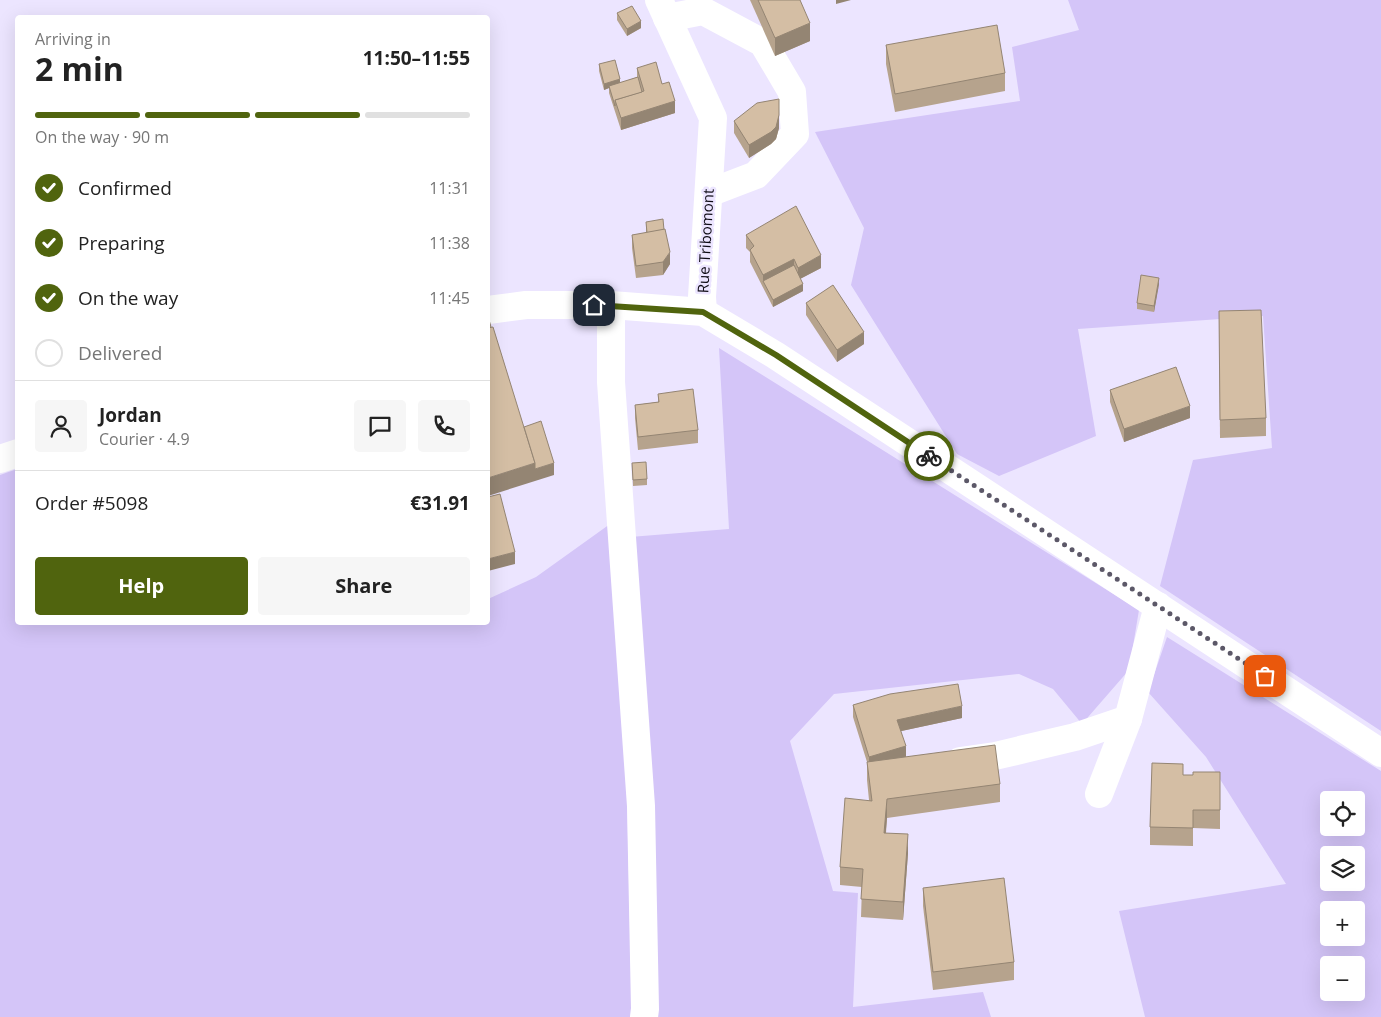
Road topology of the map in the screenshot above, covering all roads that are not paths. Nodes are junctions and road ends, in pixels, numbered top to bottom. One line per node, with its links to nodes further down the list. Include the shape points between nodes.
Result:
1 (663, 9): 2 (street, Rue Tribomont, via 712,118); 2 (street, via 703,11 763,43 792,92 795,134 756,175)
2 (709, 193): 5 (street, Rue Tribomont)
3 (611, 305): 4 (street, via 526,304); 5 (street); 13 (street, via 611,382 641,806)
4 (490, 310)
5 (703, 312): 8 (street, Rue Tribomont, via 776,355)
6 (15, 454): 7 (street)
7 (0, 459)
8 (1158, 606): 9 (street); 10 (street, Rue Tribomont)
9 (1128, 719): 11 (street, via 1075,738 994,756); 12 (street)
10 (1381, 753)
11 (936, 764)
12 (1099, 794)
13 (644, 1017)

